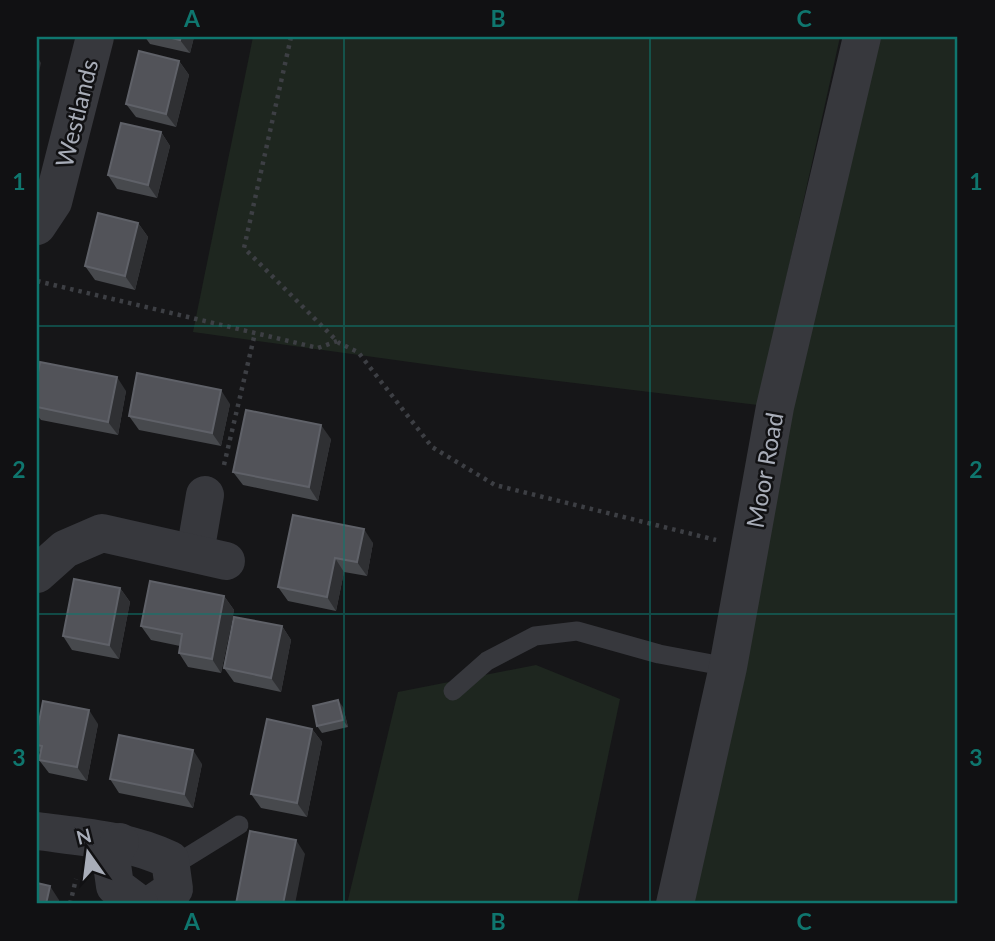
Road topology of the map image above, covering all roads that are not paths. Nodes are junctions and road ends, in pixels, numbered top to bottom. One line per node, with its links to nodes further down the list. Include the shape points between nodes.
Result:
1 (96, 37): 3 (street, Westlands, via 53,202)
2 (862, 37): 6 (street, Moor Road, via 775,407)
3 (37, 226)
4 (205, 495): 5 (street, via 211,557 102,533 65,549)
5 (37, 574)
6 (728, 667): 7 (lane, via 577,631 535,636 487,661); 14 (street, Moor Road)
7 (453, 691)
8 (239, 825): 11 (lane)
9 (37, 831): 10 (street)
10 (120, 842): 11 (street, via 152,851 170,860); 12 (street, via 111,857 115,886)
11 (171, 867): 13 (street, via 174,890)
12 (139, 904)
13 (152, 904)
14 (675, 904)

